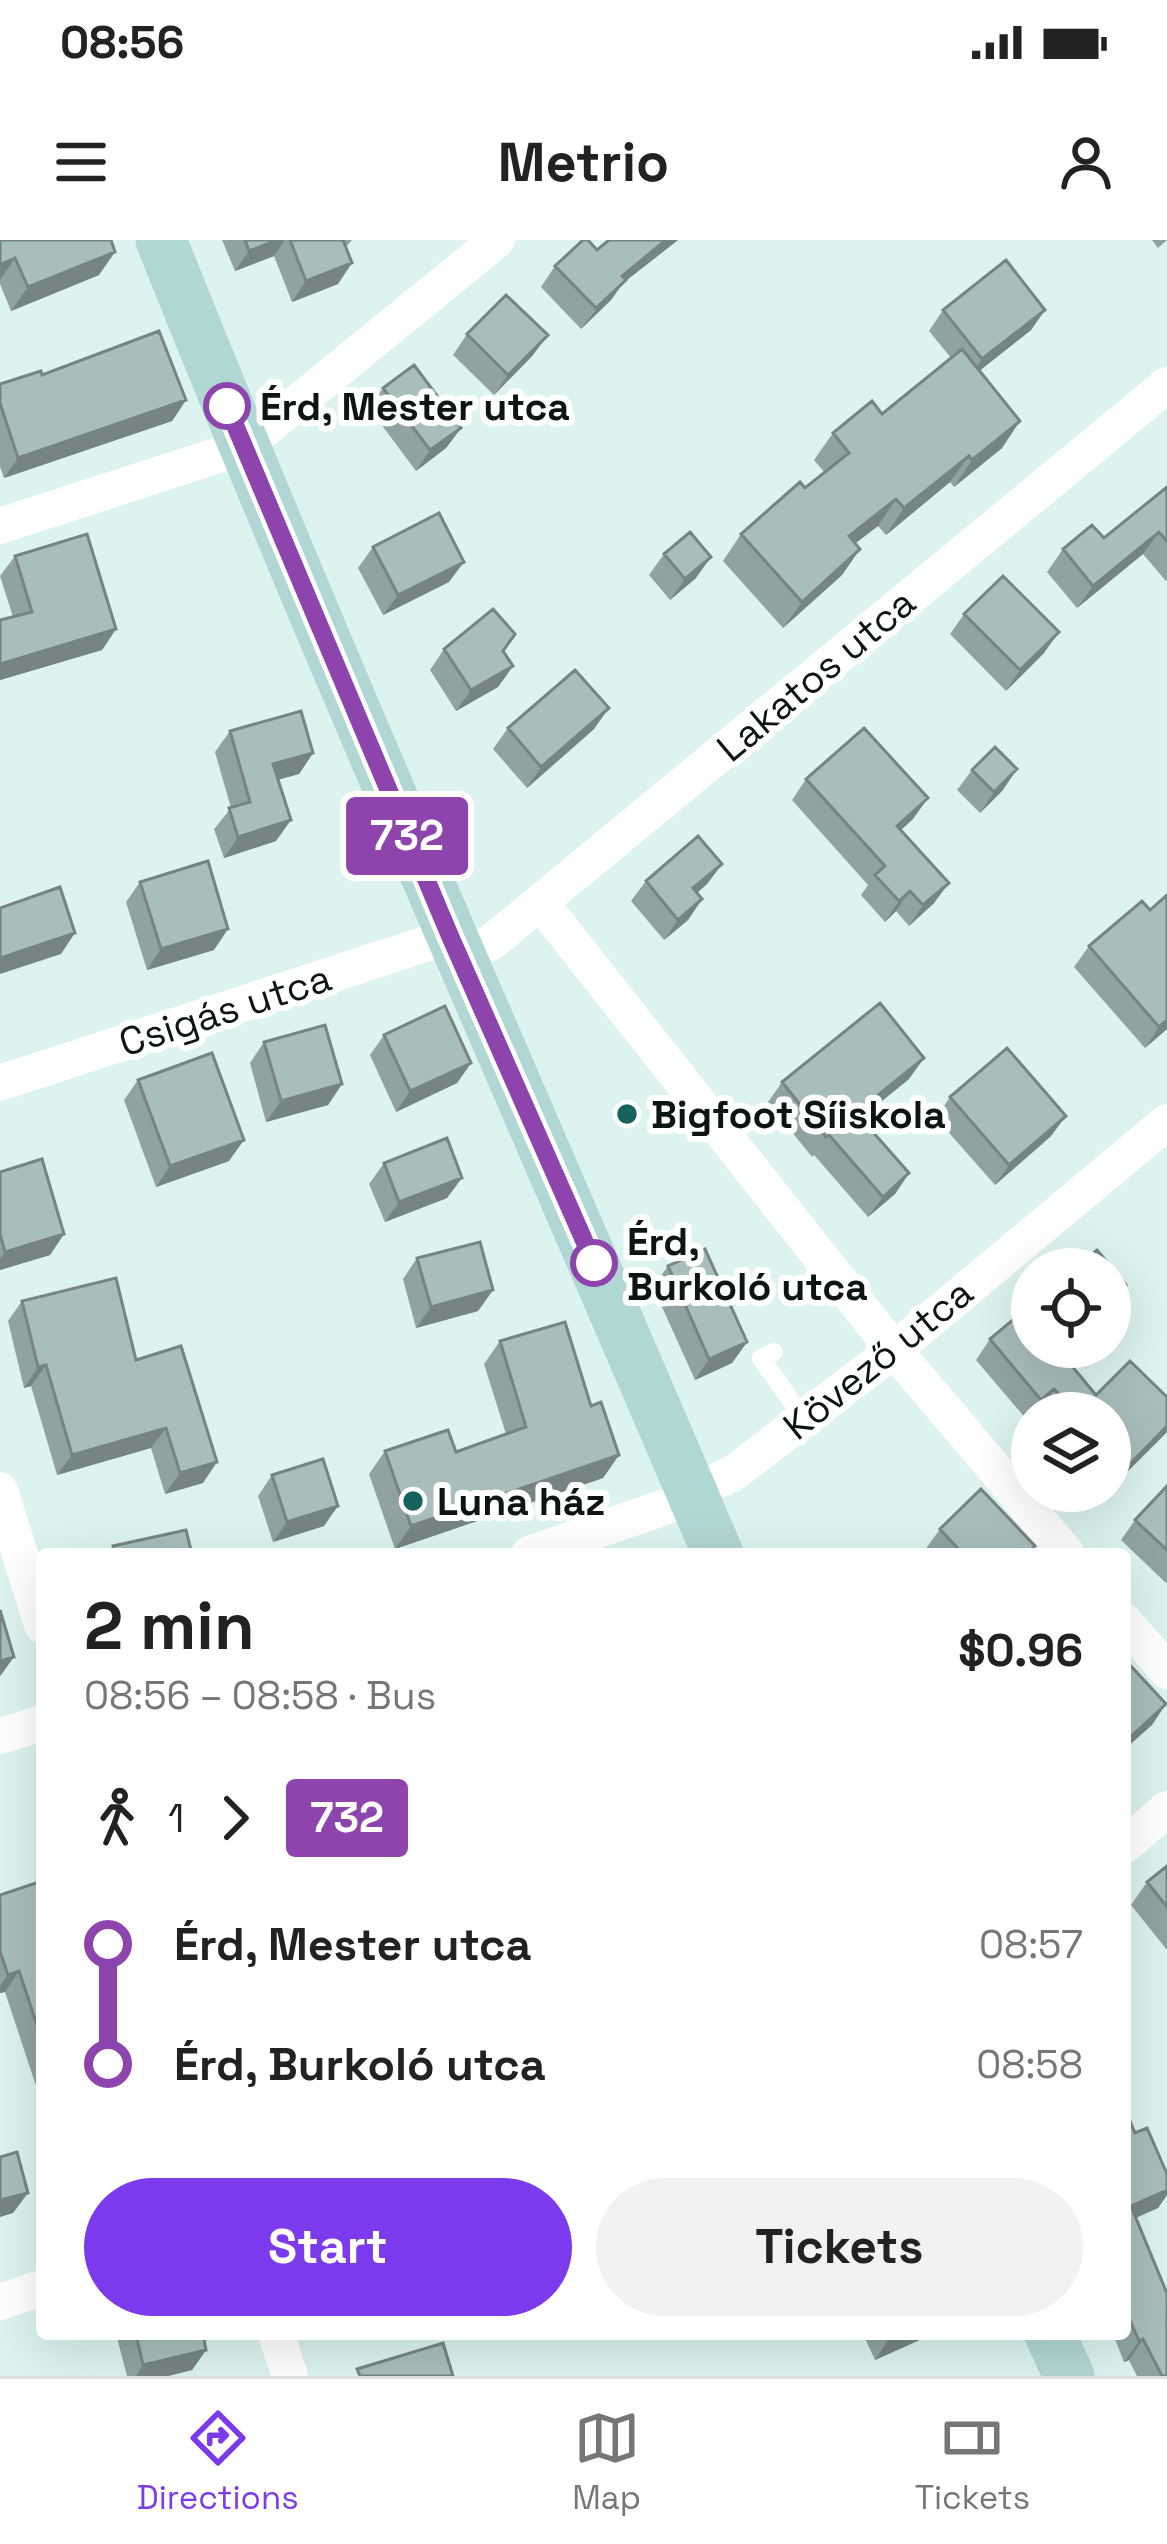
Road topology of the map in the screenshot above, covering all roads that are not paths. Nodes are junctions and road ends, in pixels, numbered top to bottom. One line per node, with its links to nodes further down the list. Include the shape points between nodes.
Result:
1 (161, 240): 4 (street)
2 (497, 240): 4 (street)
3 (1167, 386): 6 (street, Lakatos utca)
4 (243, 447): 5 (street); 7 (street)
5 (0, 526)
6 (540, 902): 7 (street, Lakatos utca, via 493,941); 10 (street)
7 (456, 947): 8 (street, Csigás utca); 14 (street)
8 (0, 1083)
9 (1167, 1122): 10 (street, Kövező utca)
10 (895, 1350): 12 (street, Kövező utca); 17 (street)
11 (774, 1352): 12 (lane, via 761,1358)
12 (804, 1419): 14 (street, Kövező utca)
13 (0, 1490): 18 (street)
14 (693, 1494): 15 (street, Kövező utca); 16 (street)
15 (545, 1548)
16 (716, 1548)
17 (1062, 1548)
18 (36, 1606)
19 (1131, 1629): 20 (street)
20 (1167, 1671)
21 (36, 1725): 22 (street)
22 (0, 1736)
23 (1167, 1810): 24 (street)
24 (1131, 1840)
25 (36, 2290): 26 (street)
26 (0, 2302)
27 (278, 2340): 29 (street)
28 (1053, 2340): 30 (street)
29 (290, 2376)
30 (1069, 2376)

